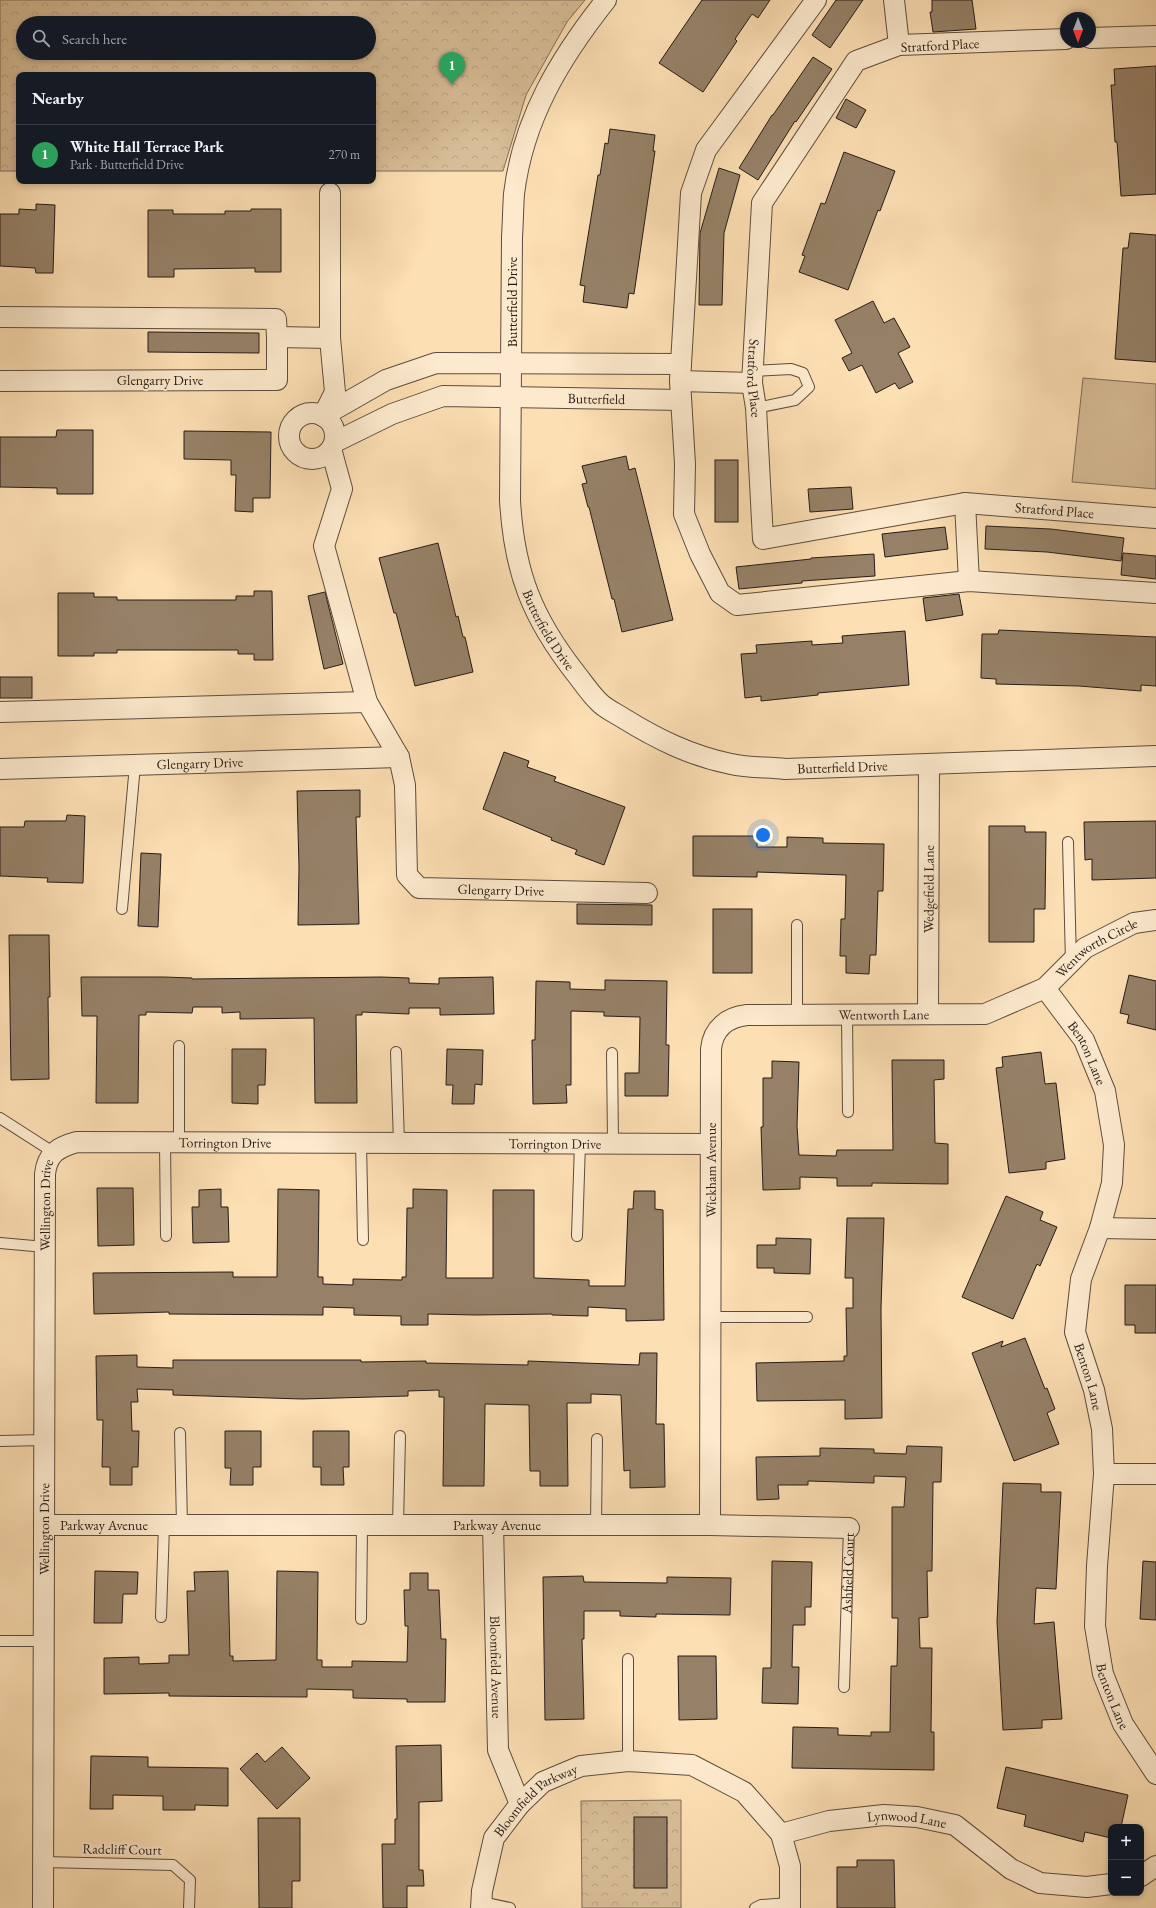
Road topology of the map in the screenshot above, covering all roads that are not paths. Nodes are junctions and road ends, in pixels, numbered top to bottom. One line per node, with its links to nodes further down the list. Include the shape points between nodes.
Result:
1 (606, 0): 12 (street, Butterfield Drive, via 554,74 531,126 518,170 512,236)
2 (816, 0): 15 (street, via 706,150 691,193)
3 (894, 0): 7 (street)
4 (1156, 36): 5 (street)
5 (1096, 38)
6 (1060, 39): 7 (street, Stratford Place)
7 (899, 45): 13 (street, Stratford Place, via 856,61 762,203)
8 (330, 193): 11 (street)
9 (0, 317): 10 (street, Glengarry Drive, via 276,319)
10 (278, 337): 11 (street); 14 (street, Glengarry Drive, via 277,380)
11 (330, 338): 18 (street, via 335,392)
12 (512, 363): 15 (street, Butterfield); 16 (street, Butterfield Drive); 18 (street, via 436,363 386,380)
13 (752, 377): 15 (street, Butterfield); 17 (street, Stratford Place); 17 (lane, via 791,369 803,373 809,387 795,400)
14 (0, 381)
15 (681, 382): 16 (street, Butterfield); 22 (street, via 685,464 684,514 700,554 720,593 737,605)
16 (512, 397): 19 (street, via 443,396 392,414); 28 (street, Butterfield Drive, via 510,500 512,533 518,565 541,624 558,651 599,702 647,733 679,749 732,765 785,769)
17 (756, 408): 20 (street, Stratford Place, via 763,539)
18 (323, 416): 19 (street, Glengarry Drive, via 334,427); 19 (street, via 308,413 294,420 290,427 289,442 292,449 304,458 319,459)
19 (333, 446): 24 (street, Glengarry Drive, via 342,489 324,546)
20 (964, 503): 21 (street, Stratford Place); 22 (street)
21 (1156, 518)
22 (970, 581): 23 (street)
23 (1156, 593)
24 (367, 702): 25 (street); 27 (street, Glengarry Drive)
25 (0, 712)
26 (1156, 756): 28 (street, Butterfield Drive)
27 (399, 757): 29 (street, Glengarry Drive); 32 (street, Glengarry Drive, via 405,785 407,875 419,888)
28 (929, 764): 38 (street, Wedgefield Lane)
29 (135, 765): 30 (street, Glengarry Drive); 33 (lane)
30 (0, 769)
31 (1068, 842): 36 (lane)
32 (647, 893)
33 (122, 909)
34 (1156, 920): 36 (street, Wentworth Circle, via 1134,923 1085,948)
35 (797, 925): 39 (lane)
36 (1071, 962): 37 (street, Wentworth Circle)
37 (1045, 988): 38 (street, Wentworth Lane, via 985,1014); 54 (street, Benton Lane, via 1084,1040 1105,1091 1114,1145 1112,1183)
38 (928, 1013): 40 (street, Wentworth Lane)
39 (797, 1014): 40 (street, Wentworth Lane); 41 (street, Wentworth Lane, via 740,1016)
40 (847, 1014): 45 (lane)
41 (722, 1025): 52 (street, Wickham Avenue, via 712,1044)
42 (179, 1046): 47 (lane)
43 (396, 1052): 49 (lane)
44 (612, 1053): 51 (lane)
45 (848, 1112)
46 (0, 1118): 53 (lane)
47 (172, 1142): 48 (street, Torrington Drive); 53 (street, Torrington Drive, via 77,1142); 56 (lane)
48 (361, 1142): 49 (street, Torrington Drive); 58 (lane)
49 (399, 1143): 50 (street, Torrington Drive)
50 (580, 1143): 51 (street, Torrington Drive); 57 (lane)
51 (613, 1143): 52 (street, Torrington Drive)
52 (711, 1144): 61 (street, Wickham Avenue)
53 (53, 1152): 60 (street, Wellington Drive, via 45,1174)
54 (1100, 1228): 55 (street); 68 (street, Benton Lane, via 1081,1279 1075,1332 1094,1390 1102,1429)
55 (1156, 1229)
56 (166, 1236)
57 (578, 1236)
58 (362, 1240)
59 (0, 1243): 60 (lane)
60 (45, 1247): 66 (street, Wellington Drive)
61 (710, 1317): 62 (lane); 76 (street, Wickham Avenue)
62 (807, 1317)
63 (180, 1434): 71 (lane, Parkway Avenue)
64 (400, 1436): 73 (lane)
65 (597, 1439): 75 (lane)
66 (44, 1440): 67 (lane); 70 (street, Wellington Drive)
67 (0, 1441)
68 (1104, 1474): 69 (street); 85 (street, Benton Lane, via 1095,1626 1103,1674 1123,1724)
69 (1156, 1474)
70 (44, 1525): 71 (street, Parkway Avenue); 81 (street, Wellington Drive)
71 (173, 1525): 72 (street, Parkway Avenue); 78 (lane, Parkway Avenue)
72 (362, 1525): 73 (street, Parkway Avenue); 79 (lane)
73 (398, 1525): 74 (street, Parkway Avenue)
74 (493, 1525): 75 (street, Parkway Avenue); 86 (street, Bloomfield Avenue, via 498,1750)
75 (596, 1525): 76 (street, Parkway Avenue)
76 (710, 1525): 77 (street, Ashfield Court)
77 (850, 1528): 83 (lane, Ashfield Court)
78 (161, 1618)
79 (361, 1619)
80 (0, 1641): 81 (lane)
81 (44, 1641): 88 (street, Wellington Drive)
82 (628, 1659): 84 (lane)
83 (844, 1686)
84 (628, 1761): 86 (street, Bloomfield Parkway, via 581,1766 543,1782); 87 (street, Bloomfield Parkway, via 692,1765 744,1792)
85 (1156, 1774)
86 (520, 1804): 92 (street, Bloomfield Parkway, via 494,1838)
87 (781, 1834): 91 (street, Lynwood Lane, via 829,1821 884,1815 917,1817 955,1825 1011,1868 1040,1883 1087,1887); 93 (street, Bloomfield Parkway, via 790,1866)
88 (43, 1862): 94 (street, Wellington Drive); 95 (lane, Radcliff Court, via 173,1865 190,1880)
89 (1156, 1866): 90 (street)
90 (1144, 1874)
91 (1108, 1884)
92 (481, 1905): 96 (lane)
93 (790, 1906): 97 (lane, via 761,1905)
94 (43, 1908)
95 (189, 1908)
96 (510, 1908)
97 (755, 1908)

